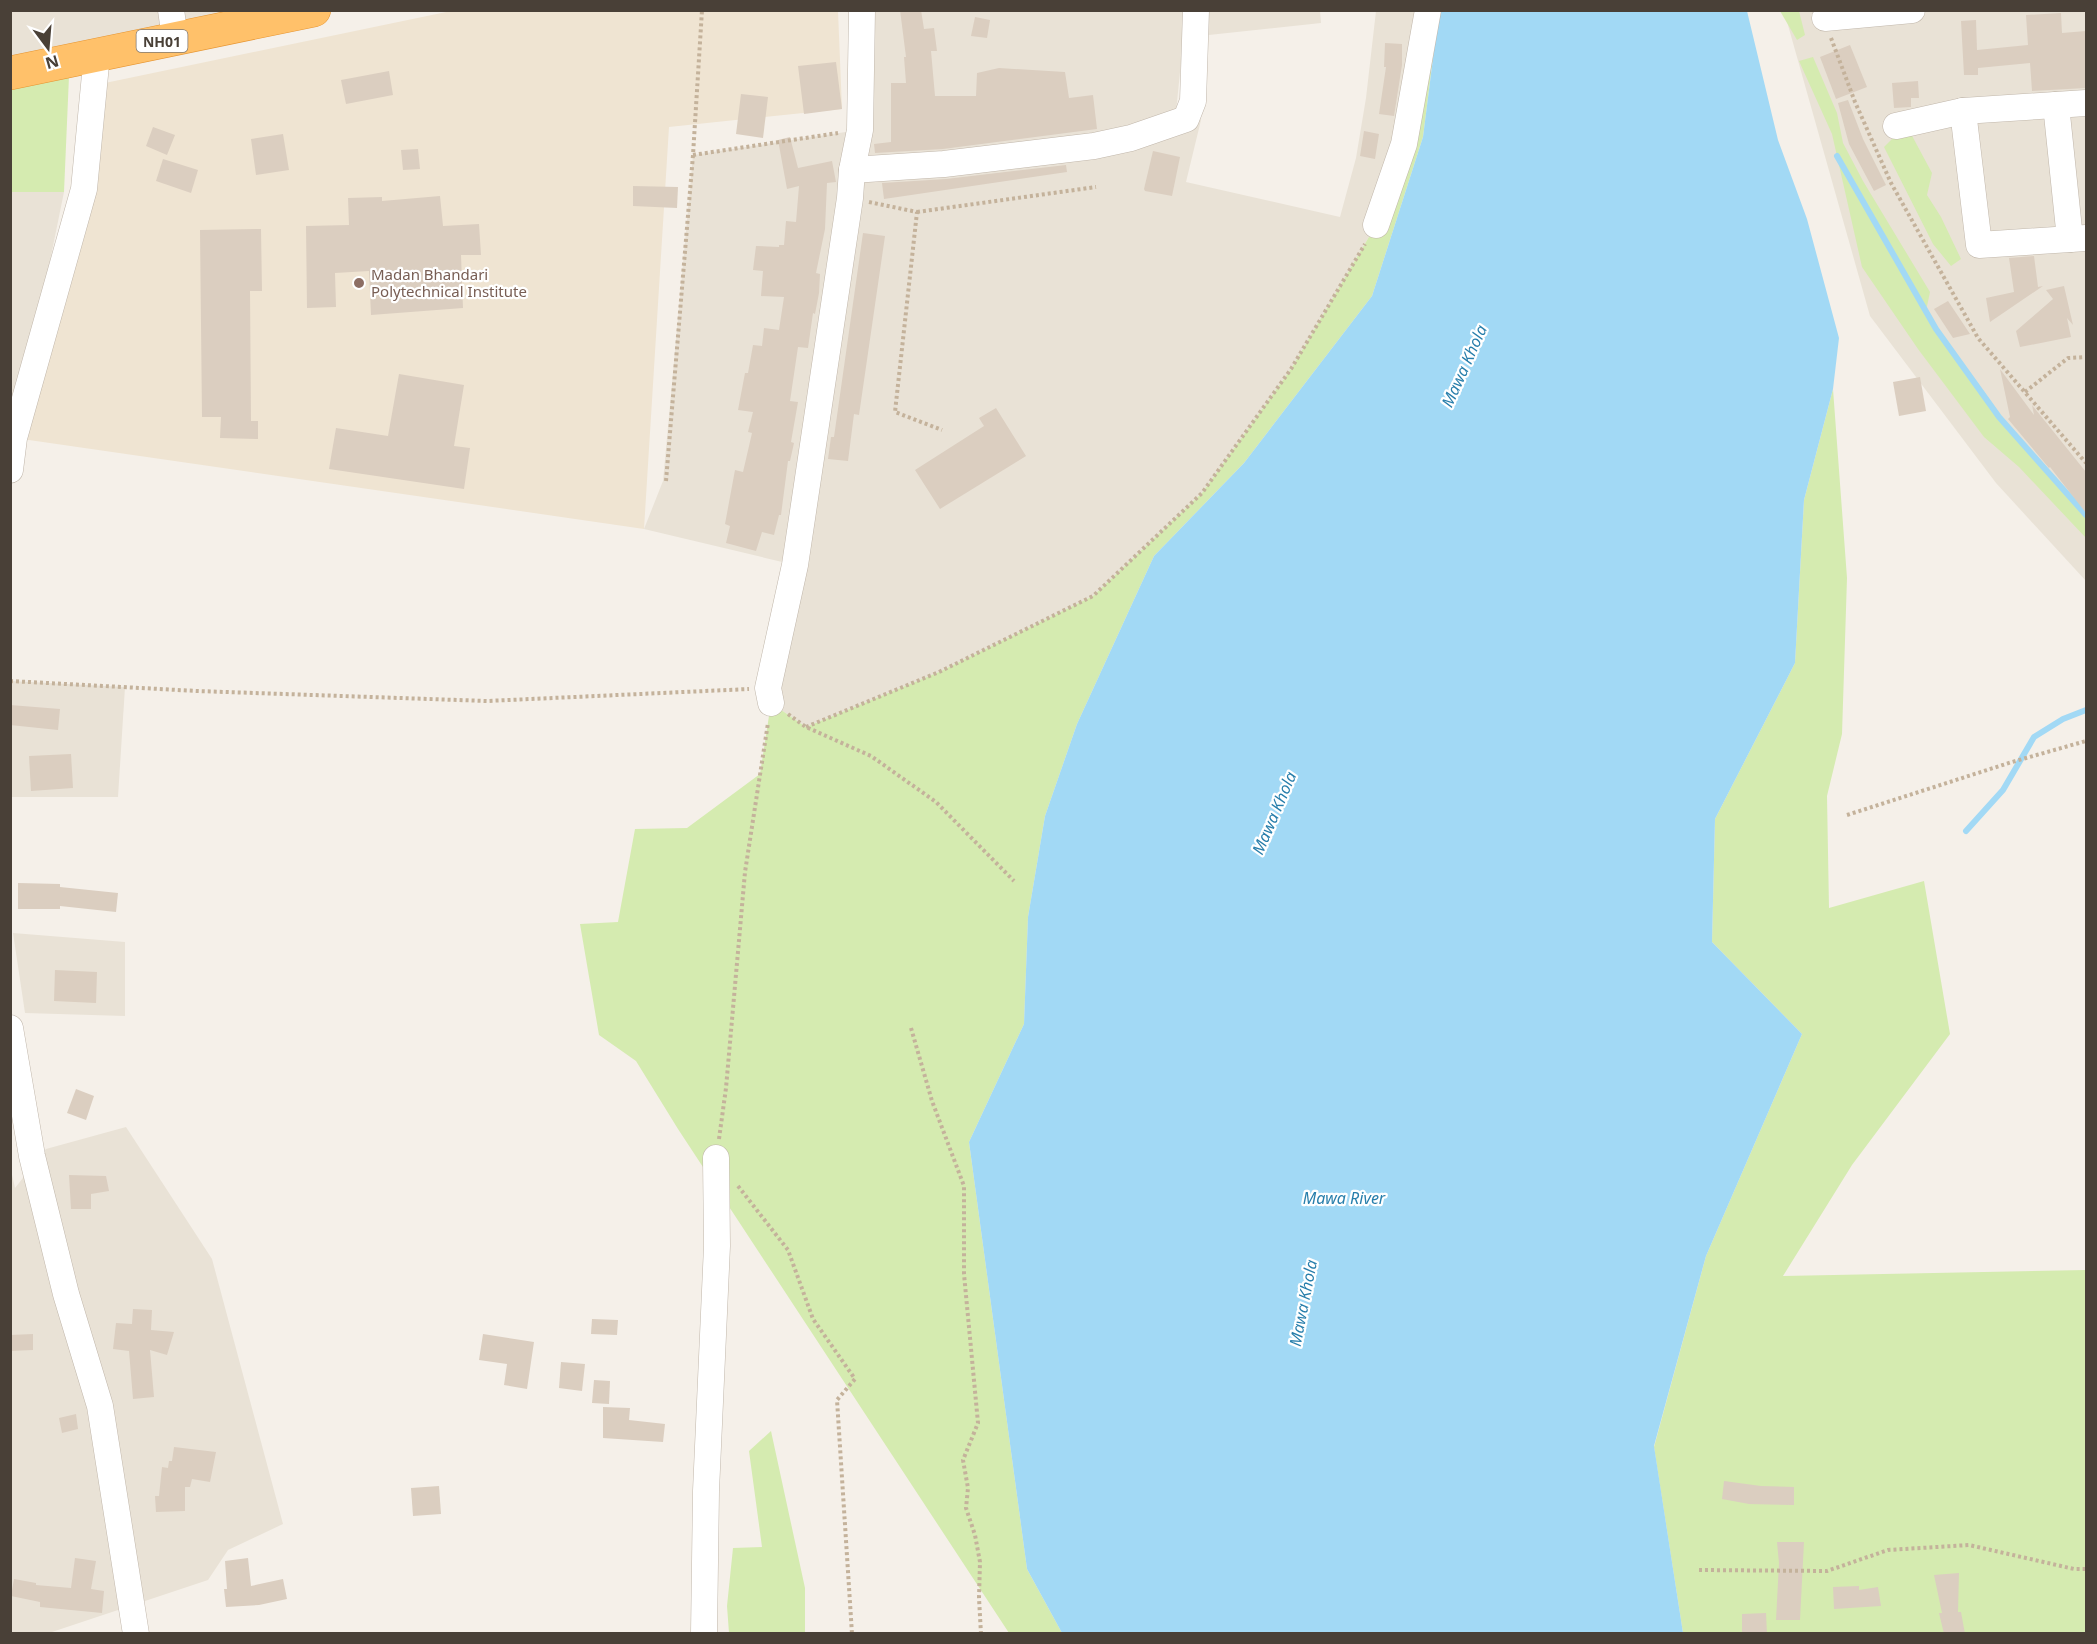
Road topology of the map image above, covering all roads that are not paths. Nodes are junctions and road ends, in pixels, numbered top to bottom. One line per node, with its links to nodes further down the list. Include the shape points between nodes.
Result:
1 (314, 10): 7 (highway, NH01)
2 (862, 10): 14 (street, via 860,130)
3 (1196, 10): 14 (street, via 1193,101 1186,119 1094,146 944,164)
4 (1428, 10): 15 (street, via 1404,144)
5 (1912, 10): 6 (street)
6 (1825, 18)
7 (173, 24): 8 (highway, NH01)
8 (97, 54): 9 (highway, NH01); 17 (street, via 84,189 14,438)
9 (10, 74)
10 (2086, 102): 11 (street)
11 (2056, 105): 12 (street); 16 (street)
12 (1963, 111): 13 (street); 16 (street, via 1979,245)
13 (1896, 126)
14 (852, 170): 18 (street, via 795,565)
15 (1376, 225)
16 (2078, 238)
17 (10, 470)
18 (769, 695)
19 (10, 1028): 21 (street, via 34,1168 100,1406)
20 (716, 1158): 22 (street, via 717,1246)
21 (136, 1634)
22 (704, 1634)

